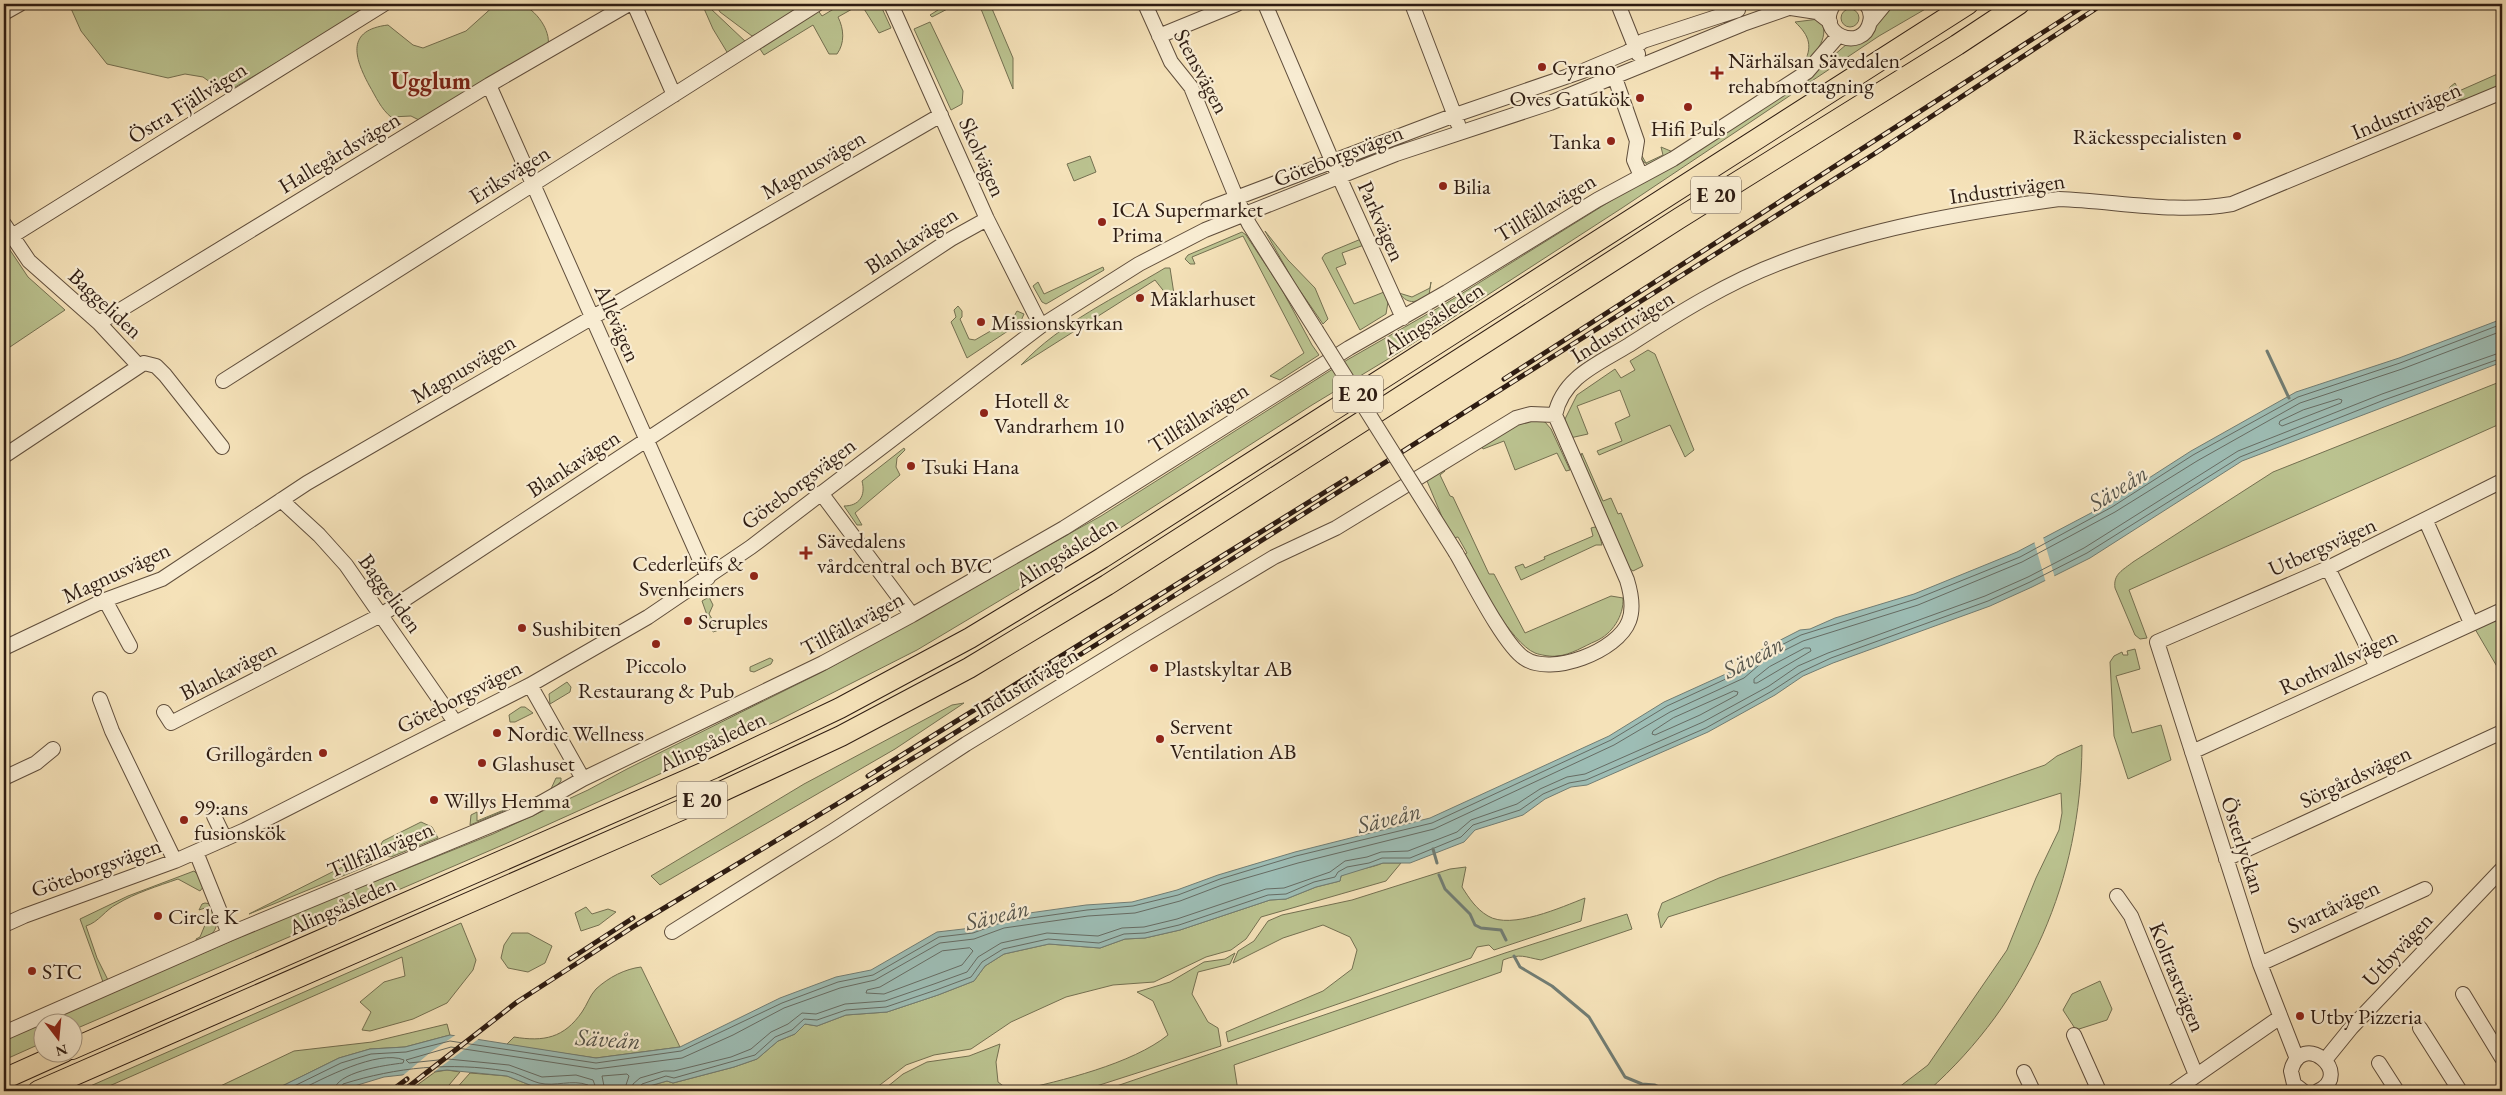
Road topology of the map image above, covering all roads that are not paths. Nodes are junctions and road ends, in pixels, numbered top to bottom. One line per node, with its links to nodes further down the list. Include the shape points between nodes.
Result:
1 (20, 4): 19 (street)
2 (384, 4): 42 (street, Östra Fjällvägen)
3 (629, 4): 28 (street, Hallegårdsvägen)
4 (634, 4): 30 (street)
5 (817, 4): 30 (street, Eriksvägen)
6 (891, 4): 31 (street, Skolvägen)
7 (1145, 4): 24 (street, Stensvägen)
8 (1237, 4): 24 (street)
9 (1265, 4): 34 (street, Parkvägen)
10 (1412, 4): 32 (street)
11 (1618, 4): 25 (street)
12 (1834, 4): 21 (street)
13 (1866, 4): 20 (street)
14 (1885, 4): 20 (street)
15 (1968, 4): 94 (highway, Alingsåsleden / E 20, via 1102,558 970,638 840,708 714,768)
16 (2019, 4): 104 (highway, E 20, via 1107,585 969,668 841,736 697,803)
17 (1796, 6): 21 (street, Göteborgsvägen, via 1817,12); 22 (street, Göteborgsvägen)
18 (1736, 7): 22 (street); 25 (street, Göteborgsvägen)
19 (4, 13)
20 (1871, 21): 23 (street, via 1859,36 1848,38)
21 (1830, 22): 23 (street)
22 (1743, 24): 26 (street, Göteborgsvägen)
23 (1839, 35): 36 (street, Tillfällavägen, via 1807,72 1673,159)
24 (1159, 36): 38 (street, Stensvägen, via 1171,62 1191,87)
25 (1636, 47): 26 (street); 32 (street, Göteborgsvägen, via 1583,70)
26 (1643, 64): 27 (street, Göteborgsvägen)
27 (1614, 75): 33 (street, Göteborgsvägen, via 1550,103); 36 (street, via 1637,141 1634,160)
28 (489, 85): 37 (street, Allévägen); 45 (street, Hallegårdsvägen)
29 (2502, 92): 49 (street, Industrivägen, via 2232,204 2188,208 2059,199 1881,231 1808,252 1747,277 1582,374 1558,400)
30 (674, 95): 37 (street, Eriksvägen)
31 (940, 115): 41 (street, Skolvägen); 43 (street, Magnusvägen)
32 (1455, 115): 33 (street); 34 (street, Göteborgsvägen)
33 (1461, 132): 35 (street, Göteborgsvägen)
34 (1332, 161): 35 (street, Parkvägen); 38 (street, Göteborgsvägen)
35 (1339, 176): 40 (street, Göteborgsvägen); 44 (street, Parkvägen)
36 (1641, 176): 44 (street, Tillfällavägen)
37 (533, 184): 43 (street, Allévägen); 48 (street, Eriksvägen)
38 (1236, 197): 39 (street, Göteborgsvägen); 40 (street, Stensvägen)
39 (1207, 208)
40 (1244, 214): 46 (street, Göteborgsvägen, via 1167,248); 49 (street, bridge, via 1512,646 1525,659 1546,665 1569,662 1616,640 1624,631 1631,612 1630,591)
41 (987, 219): 46 (street, Skolvägen); 50 (street, Blankavägen)
42 (8, 230): 45 (street, Baggeliden, via 29,261)
43 (592, 317): 50 (street, Allévägen); 55 (street, Magnusvägen)
44 (1403, 318): 62 (street, Tillfällavägen, via 1302,376 1064,528)
45 (99, 323): 47 (street, Baggeliden)
46 (1041, 326): 54 (street, Göteborgsvägen)
47 (138, 365): 51 (street, Baggeliden, via 148,363 165,375); 52 (street)
48 (223, 381)
49 (1555, 415): 86 (street, Industrivägen, via 1531,414 1516,418 1336,528 1274,557 966,744)
50 (646, 440): 58 (street, Allévägen); 61 (street, Blankavägen)
51 (222, 447)
52 (4, 456)
53 (2502, 481): 56 (street, Utbergsvägen)
54 (821, 493): 58 (street, Göteborgsvägen); 62 (street)
55 (281, 500): 59 (street, Magnusvägen, via 162,579); 61 (street, Baggeliden, via 331,548)
56 (2426, 521): 57 (street, Utbergsvägen); 63 (street)
57 (2328, 568): 64 (street, Utbergsvägen); 67 (street)
58 (708, 578): 68 (street, Göteborgsvägen, via 648,617)
59 (105, 600): 65 (street); 66 (street, Magnusvägen)
60 (2502, 610): 63 (street, Rothvallsvägen)
61 (381, 615): 70 (street, Blankavägen); 71 (street, Baggeliden)
62 (912, 615): 76 (street, Tillfällavägen, via 823,663)
63 (2471, 623): 67 (street, Rothvallsvägen)
64 (2157, 642): 74 (street, Österlyckan)
65 (130, 646)
66 (4, 648)
67 (2377, 667): 74 (street, Rothvallsvägen)
68 (530, 685): 71 (street, Göteborgsvägen); 76 (street)
69 (100, 699): 81 (street)
70 (168, 718)
71 (455, 722): 78 (street, Göteborgsvägen)
72 (2502, 732): 80 (street, Sörgårdsvägen)
73 (53, 749): 75 (street, via 36,762)
74 (2192, 752): 80 (street, Österlyckan)
75 (4, 778)
76 (583, 779): 87 (street, Tillfällavägen, via 530,809)
77 (214, 816): 78 (street)
78 (225, 839): 79 (street, Göteborgsvägen)
79 (196, 852): 81 (street, Göteborgsvägen); 87 (street)
80 (2226, 859): 88 (street, Österlyckan)
81 (175, 861): 85 (street, Göteborgsvägen)
82 (2502, 869): 97 (street, Utbyvägen, via 2351,1028)
83 (2425, 889): 88 (street, Svartåvägen)
84 (2117, 896): 101 (street, Koltrastvägen, via 2131,916)
85 (4, 925)
86 (672, 932)
87 (229, 934): 92 (street, Tillfällavägen)
88 (2260, 964): 90 (street, Österlyckan)
89 (2463, 994): 95 (street)
90 (2280, 1018): 96 (street, Österlyckan); 101 (street)
91 (2420, 1028): 110 (street)
92 (4, 1033)
93 (2074, 1035): 106 (street)
94 (82, 1045)
95 (2502, 1058)
96 (2297, 1059): 97 (street, via 2309,1053); 103 (street, via 2291,1075)
97 (2325, 1060): 108 (street, via 2330,1067 2330,1076)
98 (42, 1062): 102 (highway)
99 (2379, 1063): 109 (street)
100 (2024, 1072): 105 (street)
101 (2196, 1075): 107 (street)
102 (4, 1079)
103 (2298, 1090)
104 (38, 1091)
105 (2033, 1091)
106 (2099, 1091)
107 (2174, 1091)
108 (2320, 1091)
109 (2397, 1091)
110 (2460, 1091)

